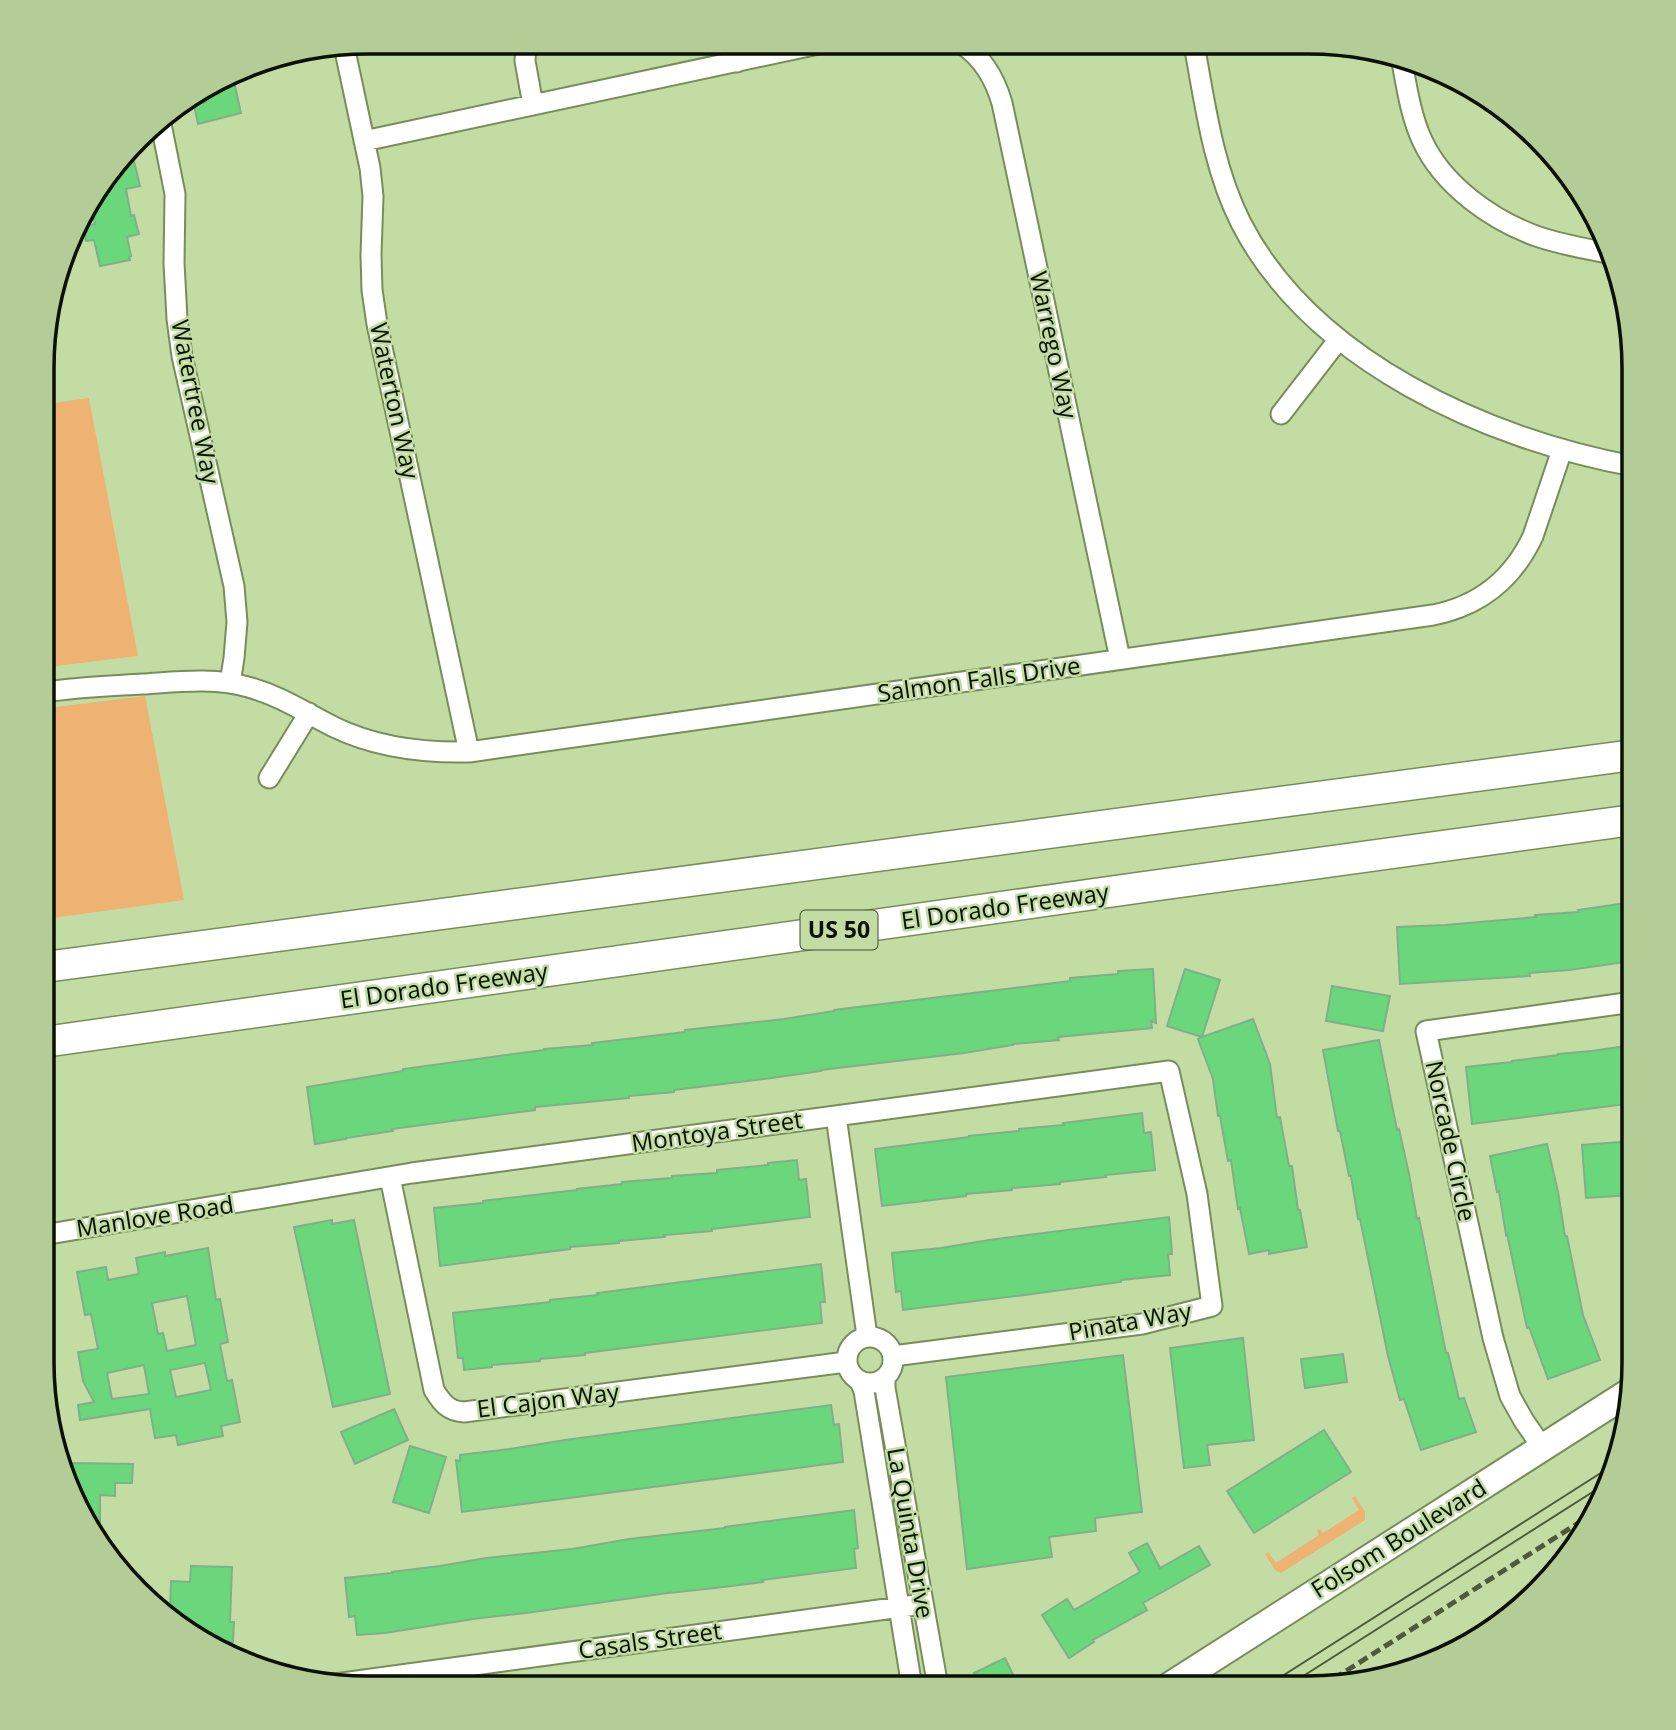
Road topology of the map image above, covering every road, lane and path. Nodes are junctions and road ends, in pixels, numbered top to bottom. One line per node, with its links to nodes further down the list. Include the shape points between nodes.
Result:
1 (526, 54): 7 (street)
2 (728, 54): 7 (street)
3 (975, 54): 15 (street, Warrego Way, via 993,78 1002,103)
4 (1196, 54): 11 (street, via 1216,159 1241,222 1277,279)
5 (346, 55): 9 (street, Waterton Way)
6 (1403, 69): 10 (street, via 1413,120 1436,164 1452,182 1514,226 1562,244)
7 (533, 105): 9 (street)
8 (163, 131): 16 (street, Watertree Way, via 176,194 174,264 180,344 234,586 237,622)
9 (364, 141): 19 (street, Waterton Way, via 373,195 371,267 377,324)
10 (1599, 251)
11 (1339, 339): 12 (street); 13 (street, via 1447,406)
12 (1281, 414)
13 (1562, 450): 14 (street); 15 (street, Salmon Falls Drive, via 1527,549 1503,580 1471,603 1433,615)
14 (1622, 464)
15 (1120, 659): 19 (street, Salmon Falls Drive)
16 (230, 683): 17 (street, Salmon Falls Drive, via 169,682); 18 (street, Salmon Falls Drive, via 271,694)
17 (54, 691)
18 (309, 713): 19 (street, Salmon Falls Drive, via 388,746); 21 (street)
19 (469, 752)
20 (1622, 756): 23 (highway)
21 (269, 778)
22 (1622, 822): 25 (highway, El Dorado Freeway / US 50)
23 (54, 966)
24 (1622, 1004): 37 (street, Norcade Circle, via 1426,1031 1493,1338 1510,1396)
25 (54, 1041)
26 (1169, 1071): 27 (street, Montoya Street); 32 (street, Pinata Way, via 1197,1194 1212,1306 1142,1324)
27 (836, 1116): 28 (street, Montoya Street); 31 (street)
28 (390, 1177): 29 (street, Montoya Street); 33 (street, El Cajon Way, via 434,1390 455,1412)
29 (266, 1198): 30 (street, Manlove Road)
30 (54, 1234)
31 (867, 1336): 32 (street, via 884,1341); 33 (street, via 849,1348)
32 (893, 1356): 34 (street)
33 (846, 1362): 35 (street)
34 (885, 1378): 35 (street); 38 (street, La Quinta Drive)
35 (860, 1381): 39 (street, La Quinta Drive)
36 (1619, 1398): 37 (main road, Folsom Boulevard)
37 (1542, 1447): 43 (main road, Folsom Boulevard)
38 (923, 1604): 39 (street, Casals Street); 42 (street, La Quinta Drive)
39 (899, 1607): 40 (street, Casals Street); 41 (street, La Quinta Drive)
40 (394, 1676)
41 (910, 1676)
42 (936, 1676)
43 (1185, 1676)

